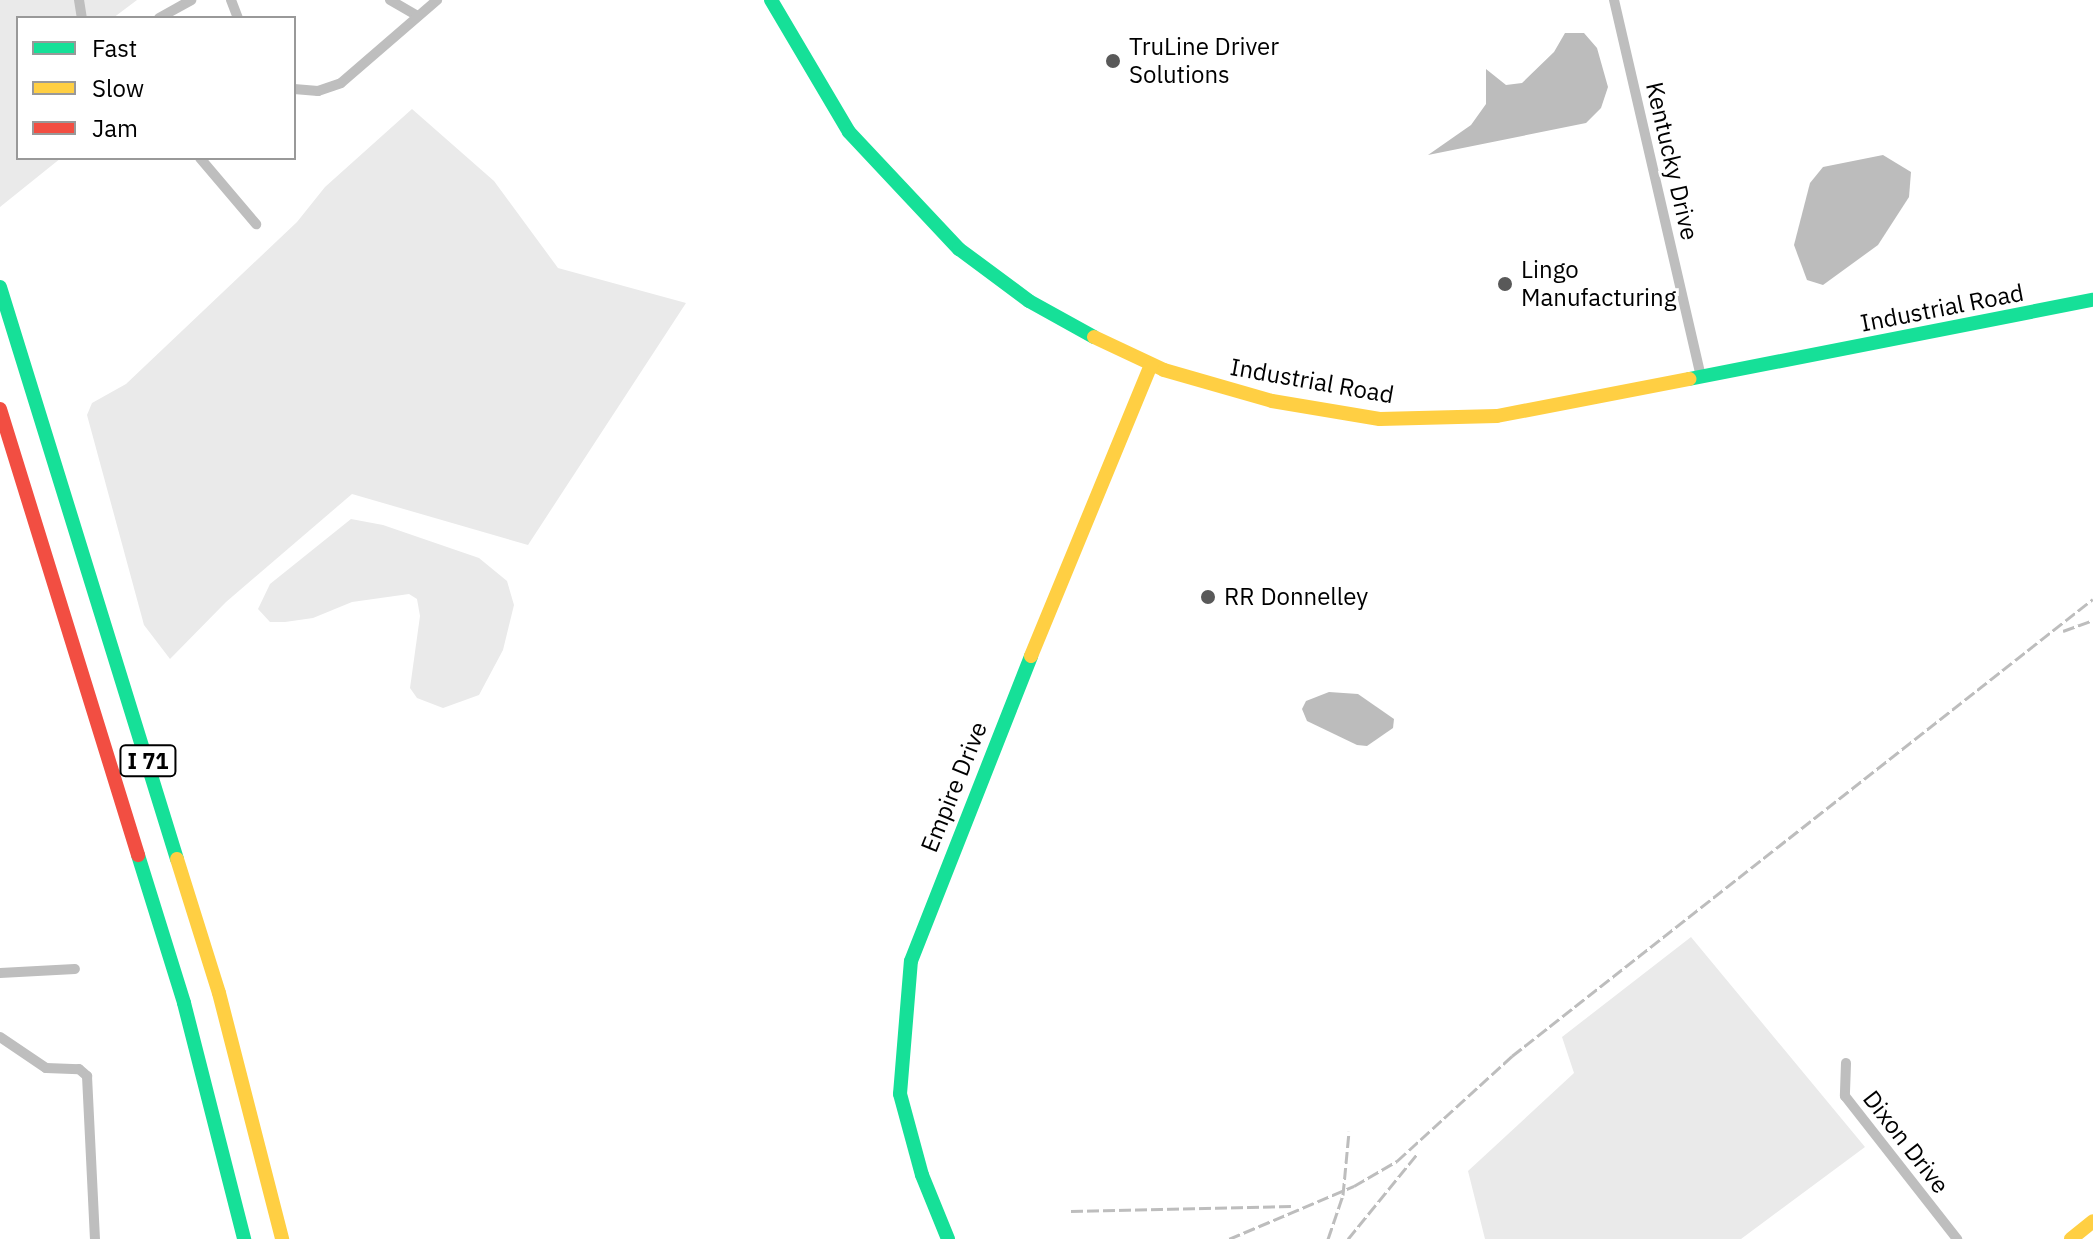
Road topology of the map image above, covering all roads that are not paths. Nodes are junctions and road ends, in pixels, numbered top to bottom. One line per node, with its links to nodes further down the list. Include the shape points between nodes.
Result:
1 (191, 0): 6 (street)
2 (390, 0): 7 (street)
3 (437, 0): 7 (street)
4 (771, 0): 13 (main road, Industrial Road, via 849,132 928,220 1029,301)
5 (1614, 0): 14 (street, Kentucky Drive)
6 (163, 16)
7 (418, 16): 8 (street, via 341,83 318,91)
8 (296, 89)
9 (202, 160): 10 (street)
10 (256, 224)
11 (0, 287): 23 (main road, I 71, via 219,993)
12 (2093, 300): 14 (main road, Industrial Road)
13 (1151, 365): 14 (main road, Industrial Road, via 1272,401 1419,420 1543,410); 24 (main road, Empire Drive, via 928,907 911,961 900,1094 922,1175)
14 (1701, 378)
15 (0, 409): 22 (main road, I 71, via 184,1003)
16 (75, 969): 17 (street)
17 (0, 973)
18 (0, 1037): 21 (street, via 46,1068 79,1069 87,1076)
19 (1846, 1063): 25 (street, Dixon Drive, via 1845,1096)
20 (2093, 1221): 26 (main road)
21 (95, 1239)
22 (244, 1239)
23 (282, 1239)
24 (948, 1239)
25 (1957, 1239)
26 (2071, 1239)

